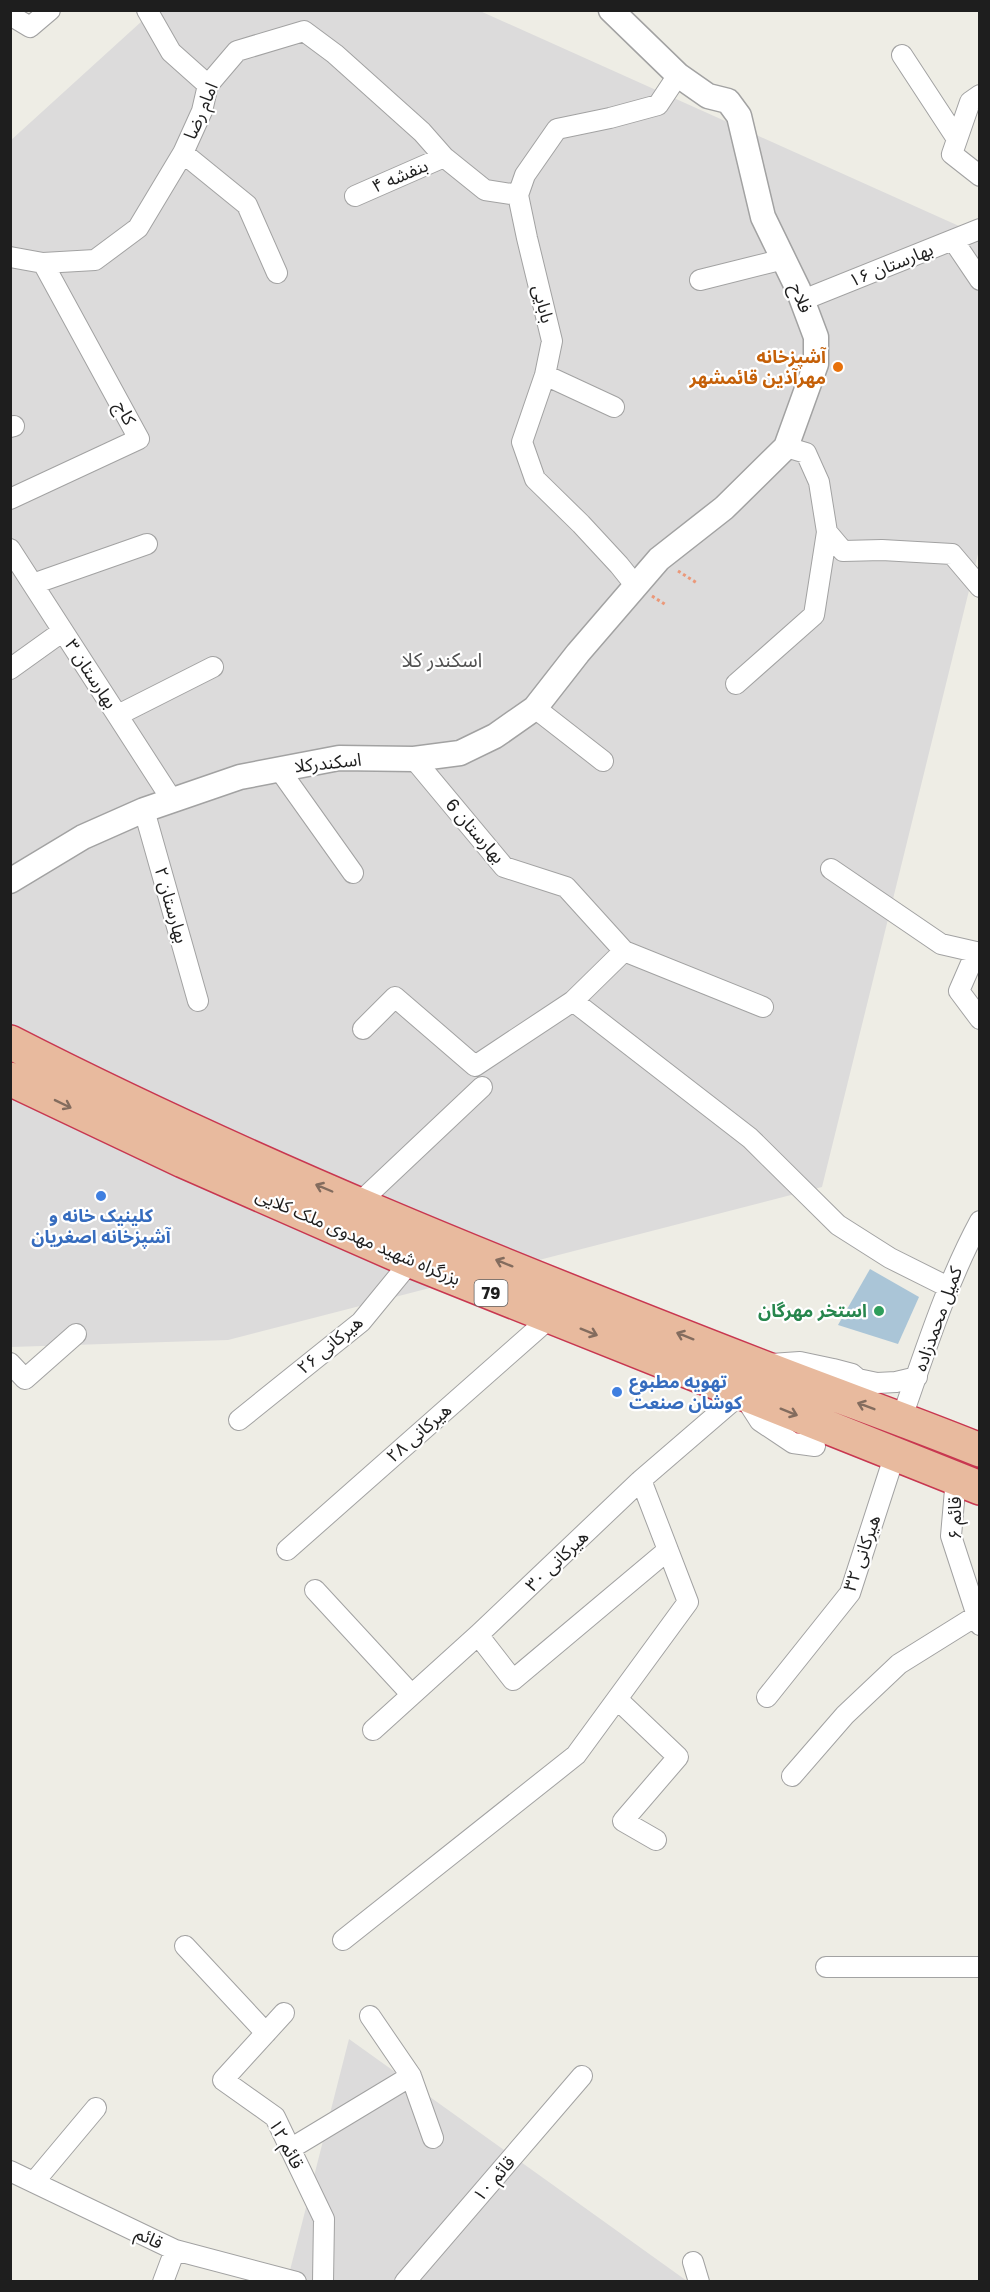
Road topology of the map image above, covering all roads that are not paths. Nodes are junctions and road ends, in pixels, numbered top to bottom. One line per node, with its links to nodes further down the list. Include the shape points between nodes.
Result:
1 (50, 10): 4 (street, via 30,27)
2 (147, 10): 7 (street, via 171,52)
3 (611, 10): 6 (street, فلاح)
4 (10, 15)
5 (902, 55): 9 (street)
6 (678, 75): 13 (street, via 658,105 557,129 525,175); 18 (street, فلاح, via 708,96 728,101 739,116 763,217)
7 (208, 85): 10 (street, امام رضا, via 202,111); 11 (street, امام رضا, via 237,51 304,31 422,132)
8 (980, 95): 9 (street, via 970,102)
9 (957, 139): 12 (street, via 952,154)
10 (183, 153): 19 (street, امام رضا, via 138,228 95,260); 20 (street, via 247,205)
11 (444, 157): 13 (street, امام رضا, via 485,190); 14 (street, بنفشه ۴)
12 (980, 176)
13 (518, 195): 24 (street, بابایی, via 552,341)
14 (355, 196)
15 (980, 229): 16 (street, بهارستان ۱۶)
16 (953, 240): 22 (street); 23 (street, بهارستان ۱۶)
17 (10, 257): 19 (street, امام رضا)
18 (784, 259): 21 (street); 23 (street, فلاح)
19 (43, 263): 27 (street, کاج, via 139,439)
20 (278, 273)
21 (700, 280)
22 (980, 280)
23 (803, 300): 26 (street, فلاح, via 816,337 816,364)
24 (545, 375): 25 (street); 32 (street, بابایی, via 522,442 535,479)
25 (614, 407)
26 (786, 447): 28 (street, via 806,453 819,482); 32 (street, فلاح, via 724,508 659,559)
27 (10, 499)
28 (827, 532): 33 (street, via 843,551 952,554); 37 (street, via 814,615)
29 (147, 544): 31 (street)
30 (10, 549): 31 (street, بهارستان ۳)
31 (33, 584): 34 (street, بهارستان ۳)
32 (635, 585): 38 (street, اسکندرکلا)
33 (980, 587)
34 (63, 630): 36 (street); 39 (street, بهارستان ۳)
35 (213, 667): 39 (street)
36 (10, 669)
37 (736, 684)
38 (535, 708): 40 (street, اسکندرکلا, via 495,736 460,753); 41 (street)
39 (118, 716): 43 (street, بهارستان ۳)
40 (414, 759): 42 (street, اسکندرکلا, via 339,758); 48 (street, بهارستان 6, via 504,867 566,887)
41 (603, 761)
42 (279, 769): 43 (street, اسکندرکلا, via 240,777); 46 (street)
43 (172, 800): 44 (street, اسکندرکلا)
44 (144, 810): 47 (street, اسکندرکلا, via 83,837); 49 (street, بهارستان ۲)
45 (831, 869): 52 (street, via 941,944 976,952 959,991)
46 (353, 873)
47 (10, 881)
48 (624, 951): 50 (street); 51 (street, بهارستان 6)
49 (198, 1001)
50 (573, 1001): 53 (street, via 475,1066 395,997); 60 (street, via 750,1138 838,1225 890,1258)
51 (763, 1007)
52 (980, 1018)
53 (363, 1029)
54 (10, 1042): 57 (highway, بزرگراه شهید مهدوی ملک کلایی / 79, one-way to 54, via 197,1132)
55 (10, 1078): 59 (highway, بزرگراه شهید مهدوی ملک کلایی / 79, one-way to 59, via 183,1161)
56 (482, 1087): 57 (street)
57 (359, 1203): 65 (highway, بزرگراه شهید مهدوی ملک کلایی / 79, one-way to 57)
58 (980, 1221): 60 (street, کمیل محمدزاده)
59 (411, 1261): 61 (highway, بزرگراه شهید مهدوی ملک کلایی / 79); 66 (street, هیرکانی ۲۶, via 361,1322)
60 (948, 1287): 64 (street, کمیل محمدزاده)
61 (551, 1317): 65 (highway, بزرگراه شهید مهدوی ملک کلایی / 79, one-way to 65); 73 (street, هیرکانی ۲۸)
62 (76, 1334): 63 (street, via 25,1379)
63 (10, 1363)
64 (916, 1377): 65 (street, via 877,1383 800,1362); 67 (street, کمیل محمدزاده)
65 (750, 1379): 67 (highway, بزرگراه شهید مهدوی ملک کلایی / 79, one-way to 65); 68 (street, via 760,1421 793,1443); 70 (highway, بزرگراه شهید مهدوی ملک کلایی / 79, one-way to 70); 71 (street, هیرکانی ۳۰)
66 (239, 1419)
67 (901, 1420): 69 (highway, بزرگراه شهید مهدوی ملک کلایی / 79)
68 (815, 1446)
69 (980, 1450)
70 (895, 1454): 72 (highway, بزرگراه شهید مهدوی ملک کلایی / 79); 79 (street, هیرکانی ۳۲, via 850,1593)
71 (641, 1480): 74 (street); 77 (street, هیرکانی ۳۰)
72 (968, 1483): 76 (street, قائم ۶, via 951,1536)
73 (287, 1550)
74 (668, 1550): 77 (street, via 513,1680); 80 (street, via 688,1602)
75 (315, 1590): 78 (street)
76 (978, 1620): 82 (street, via 899,1664 845,1715)
77 (478, 1635): 78 (street, هیرکانی ۳۰)
78 (411, 1694): 81 (street, هیرکانی ۳۰)
79 (767, 1697)
80 (617, 1699): 83 (street, via 678,1757 623,1821); 84 (street, via 576,1755)
81 (373, 1730)
82 (792, 1776)
83 (656, 1840)
84 (343, 1940)
85 (185, 1946): 90 (street)
86 (826, 1967): 87 (street)
87 (980, 1967)
88 (284, 2013): 90 (street, قائم ۱۲)
89 (370, 2016): 91 (street)
90 (266, 2033): 95 (street, قائم ۱۲, via 223,2079 275,2117)
91 (411, 2076): 94 (street); 95 (street)
92 (582, 2076): 103 (street, قائم ۱۰)
93 (96, 2108): 97 (street)
94 (433, 2138)
95 (290, 2149): 102 (street, قائم ۱۲, via 324,2219)
96 (10, 2170): 97 (street, قائم)
97 (34, 2182): 98 (street, قائم)
98 (175, 2250): 100 (street); 101 (street, قائم)
99 (693, 2262): 104 (street)
100 (163, 2282)
101 (296, 2282)
102 (323, 2282)
103 (405, 2282)
104 (699, 2282)

